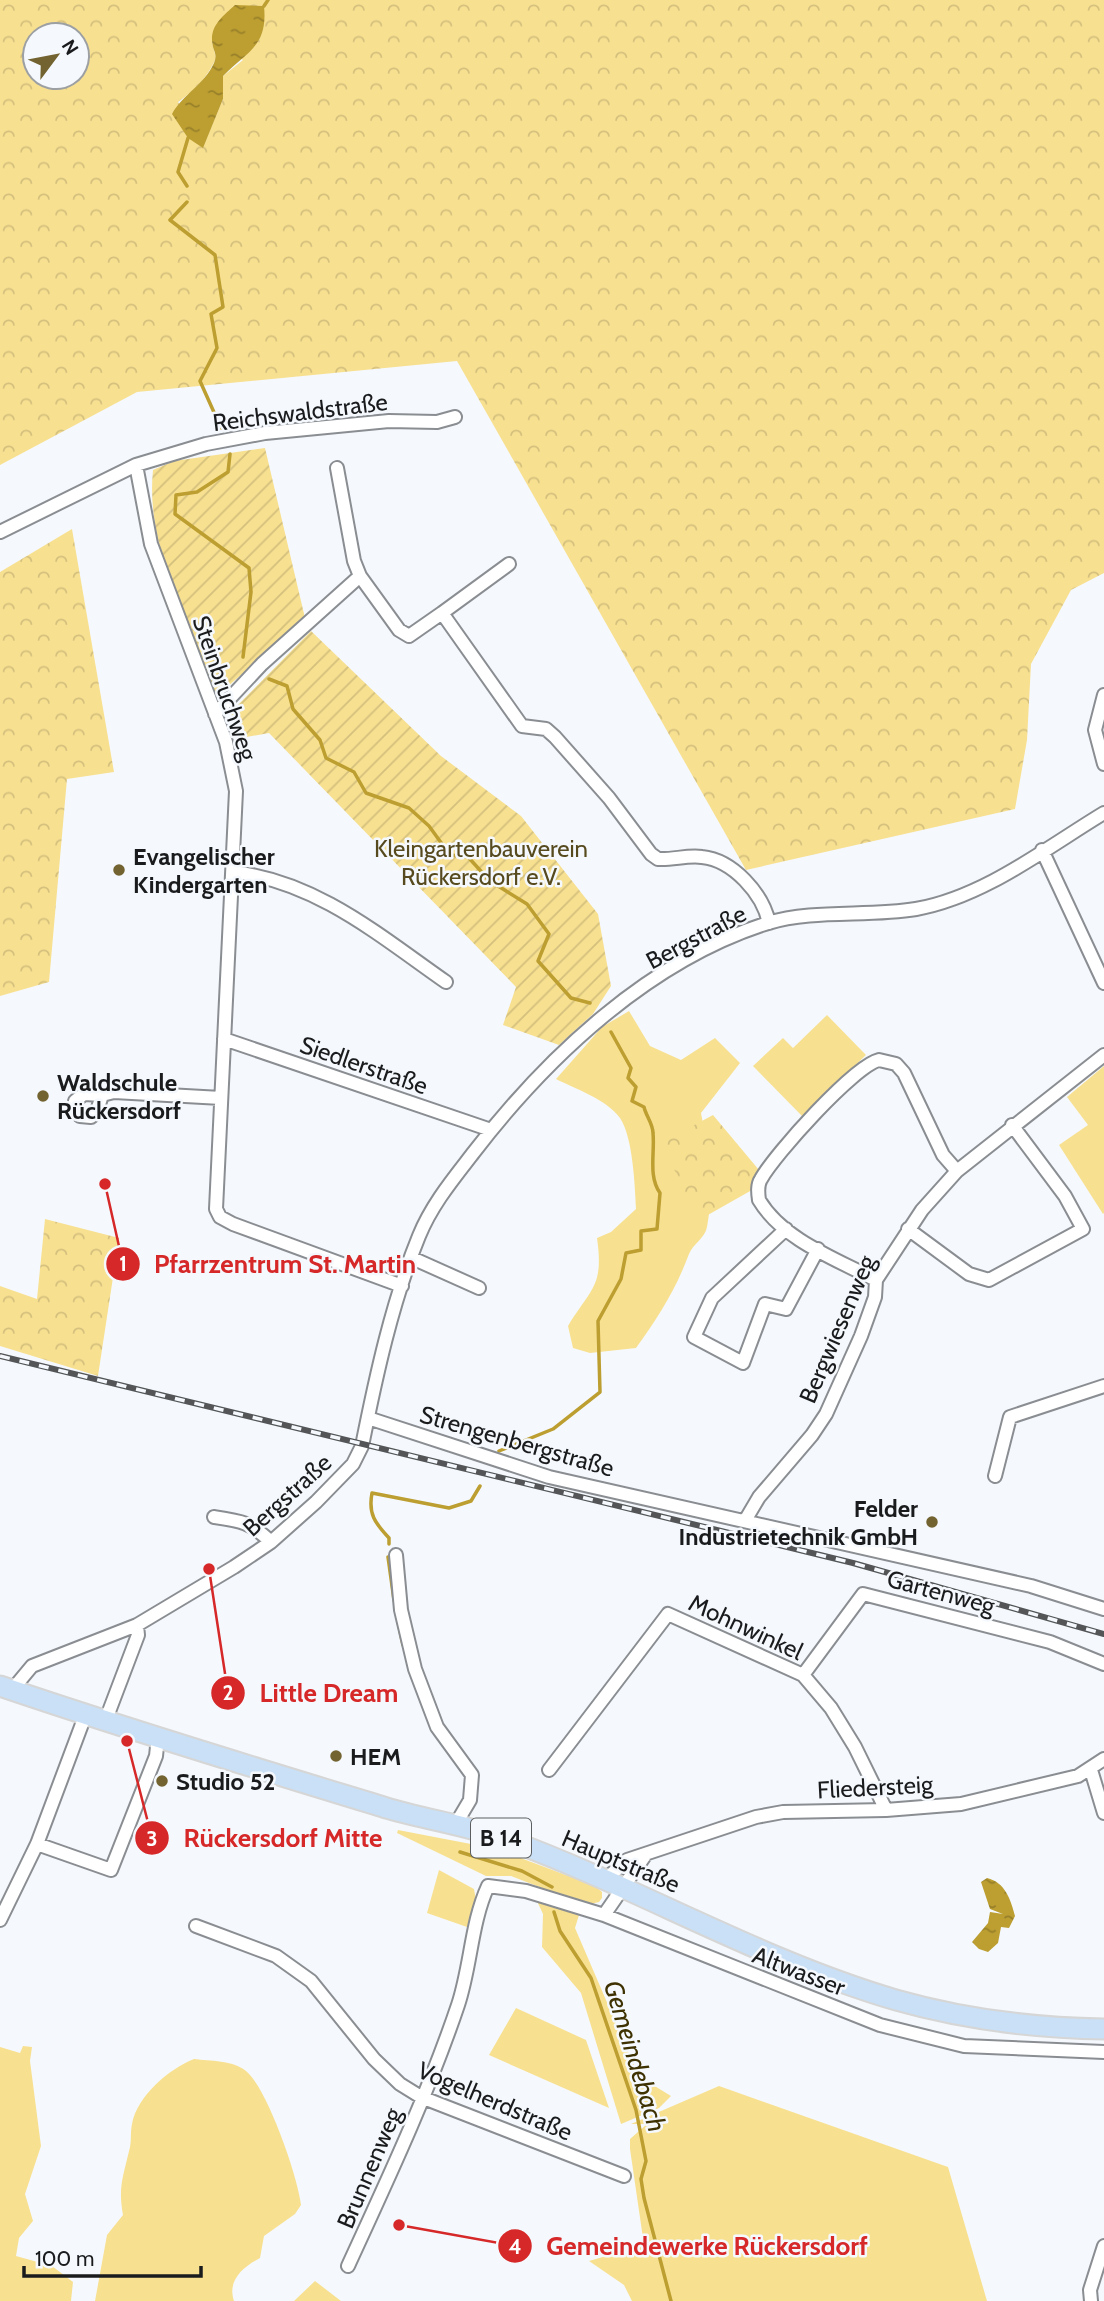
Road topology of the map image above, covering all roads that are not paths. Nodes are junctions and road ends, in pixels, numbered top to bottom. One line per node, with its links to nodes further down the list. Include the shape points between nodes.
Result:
1 (455, 417): 2 (street, Reichswaldstraße, via 265,433 206,444)
2 (136, 465): 4 (street, Reichswaldstraße); 9 (street, Steinbruchweg, via 151,544)
3 (337, 468): 6 (street)
4 (0, 532)
5 (509, 564): 7 (street)
6 (360, 576): 7 (street, via 399,630 409,636); 9 (street, via 262,664)
7 (442, 613): 14 (street, via 522,726 546,729 555,737 652,854 659,859 691,856 717,861 753,890)
8 (1104, 695): 10 (street, via 1095,730)
9 (215, 714): 13 (street, Steinbruchweg, via 236,791)
10 (1104, 764)
11 (1104, 813): 12 (street, Bergstraße)
12 (1042, 850): 14 (street, Bergstraße, via 965,894 917,909); 16 (street)
13 (233, 872): 15 (street, via 257,874 320,898 361,921); 17 (street, Steinbruchweg)
14 (769, 923): 22 (street, Bergstraße, via 685,962 597,1020)
15 (446, 982)
16 (1104, 983)
17 (224, 1040): 20 (street, Steinbruchweg); 22 (street, Siedlerstraße)
18 (1104, 1055): 21 (street, Bergwiesenweg)
19 (102, 1095): 20 (street)
20 (221, 1098): 29 (street, Steinbruchweg, via 216,1209 220,1217)
21 (1012, 1125): 23 (street, Bergwiesenweg); 25 (street, via 1065,1196 1083,1229 989,1280 969,1274)
22 (491, 1130): 27 (street, Bergstraße, via 440,1196)
23 (957, 1171): 24 (street, via 943,1155 904,1073 888,1060 870,1062 804,1126 761,1179 759,1200); 25 (street, Bergwiesenweg)
24 (786, 1229): 26 (street); 26 (street, via 712,1298 694,1337 743,1363 765,1304 786,1309)
25 (908, 1229): 28 (street, Bergwiesenweg)
26 (818, 1250): 28 (street)
27 (412, 1258): 29 (street, Bergstraße); 30 (street)
28 (876, 1280): 35 (street, Bergwiesenweg, via 876,1297 826,1414)
29 (402, 1286): 32 (street, Bergstraße)
30 (479, 1288)
31 (1104, 1386): 33 (street, via 1010,1417)
32 (368, 1418): 35 (street, Strengenbergstraße, via 549,1477); 36 (street, Bergstraße, via 353,1464)
33 (995, 1476)
34 (214, 1517): 36 (street, via 244,1522)
35 (746, 1520): 38 (street, Strengenbergstraße, via 1031,1586)
36 (271, 1542): 39 (street, Bergstraße)
37 (396, 1555): 51 (street, via 401,1610 415,1669 437,1727 472,1774 470,1800)
38 (1104, 1609)
39 (137, 1625): 42 (street, Bergstraße, via 32,1666); 44 (street, via 138,1635)
40 (1104, 1664): 41 (street, Gartenweg, via 1050,1642 863,1594)
41 (803, 1675): 47 (street, Mohnwinkel, via 668,1614); 49 (street, Mohnwinkel, via 831,1707)
42 (6, 1688): 43 (main road, Hauptstraße / B 14)
43 (85, 1716): 44 (main road, Hauptstraße / B 14); 52 (street)
44 (105, 1722): 45 (main road, Hauptstraße / B 14)
45 (158, 1737): 51 (main road, Hauptstraße / B 14); 52 (street, via 156,1756 110,1870)
46 (1104, 1759): 48 (street, Fliedersteig)
47 (549, 1770)
48 (1091, 1770): 49 (street, Fliedersteig, via 961,1804); 50 (street)
49 (886, 1810): 53 (street, Fliedersteig, via 783,1812)
50 (1104, 1813)
51 (454, 1827): 54 (main road, Hauptstraße / B 14, via 505,1839)
52 (37, 1844): 58 (street)
53 (646, 1854): 54 (street, Fliedersteig, via 627,1860); 56 (street)
54 (606, 1880): 56 (main road, Hauptstraße / B 14)
55 (488, 1886): 57 (street, Altwasser, via 526,1891); 62 (street, Brunnenweg, via 458,2005)
56 (624, 1887): 57 (street); 60 (main road, Hauptstraße / B 14, via 771,1954 897,2000 982,2018)
57 (604, 1915): 61 (street, Altwasser, via 880,2025 964,2046)
58 (0, 1920)
59 (196, 1927): 62 (street, Vogelherdstraße, via 276,1956 311,1980 374,2059)
60 (1104, 2029)
61 (1104, 2052)
62 (421, 2098): 63 (street, Vogelherdstraße); 65 (street, Brunnenweg)
63 (624, 2176)
64 (1104, 2246): 66 (street, via 1090,2290)
65 (348, 2266)
66 (1091, 2301)

